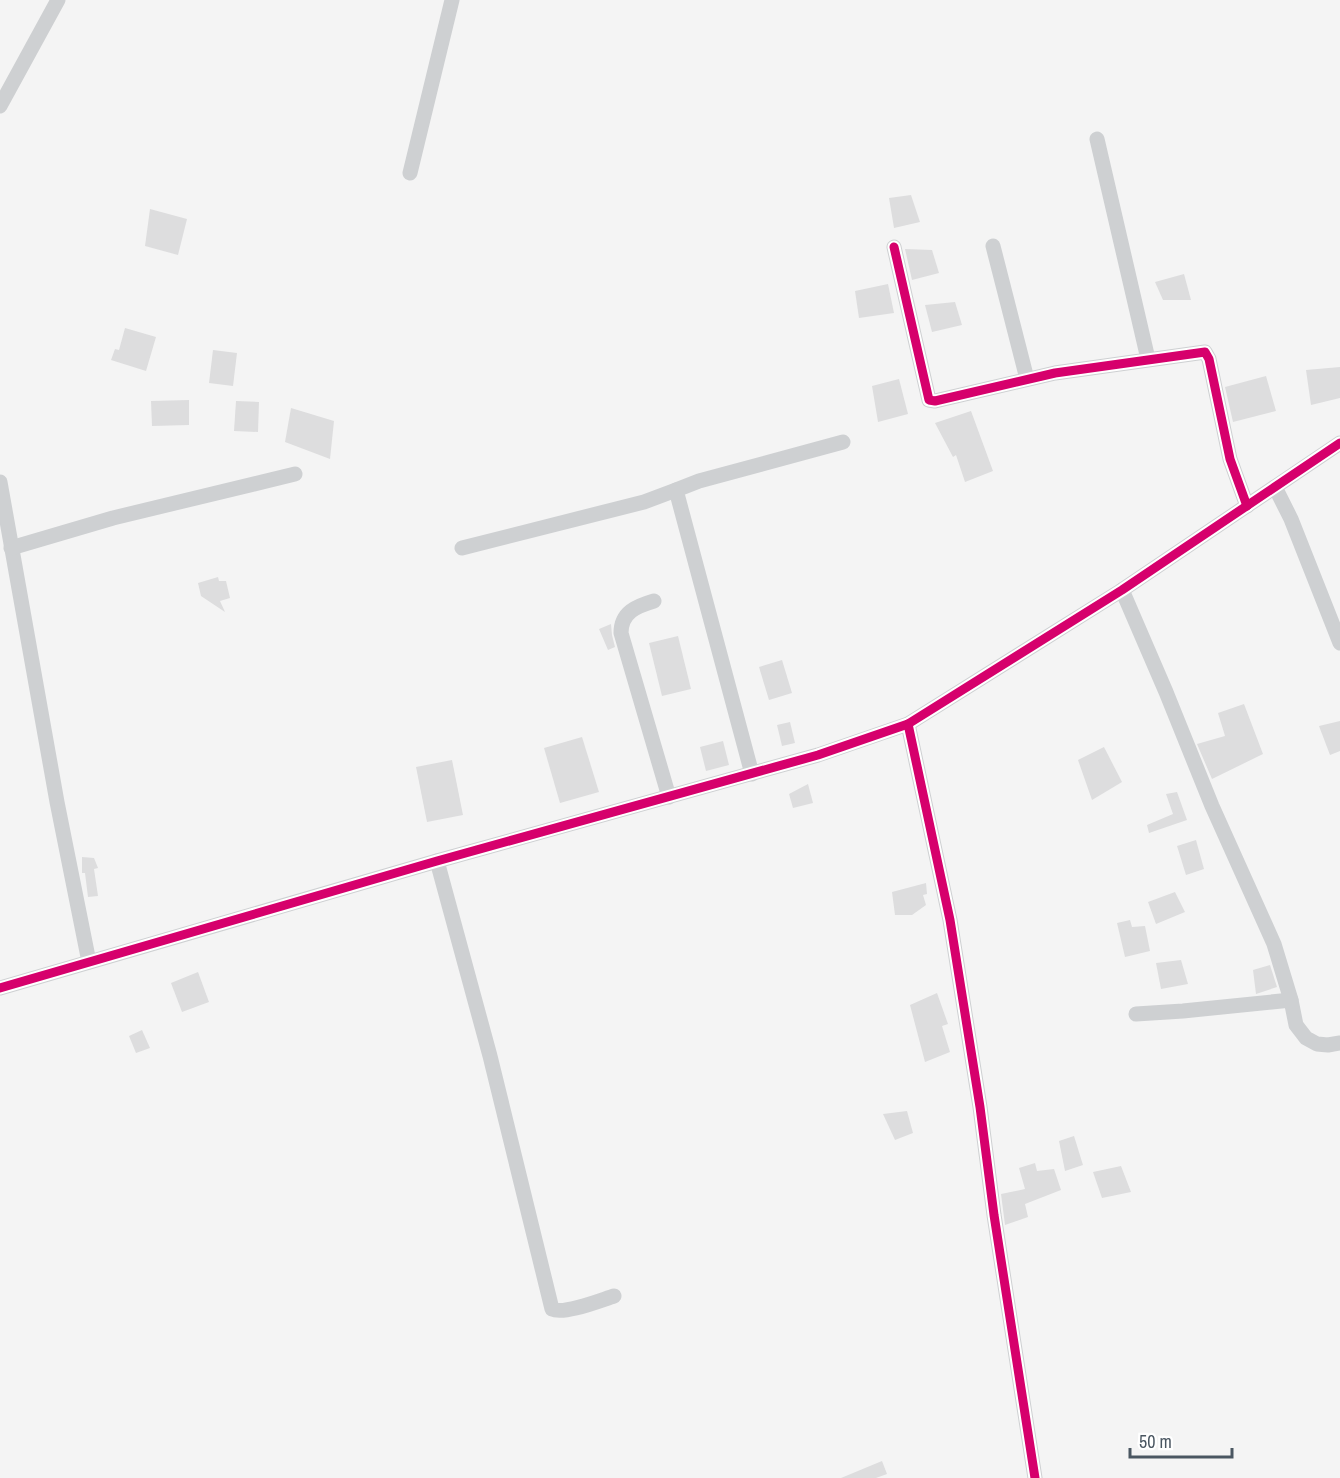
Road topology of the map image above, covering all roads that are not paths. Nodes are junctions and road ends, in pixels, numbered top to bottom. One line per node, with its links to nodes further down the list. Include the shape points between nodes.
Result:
1 (58, 0): 3 (street)
2 (452, 0): 5 (street)
3 (0, 106)
4 (1097, 139): 8 (street)
5 (410, 173)
6 (993, 246): 9 (street)
7 (894, 247): 9 (street, via 929,400)
8 (1148, 359): 9 (street); 16 (street, via 1198,352 1207,356 1230,459)
9 (1027, 379)
10 (843, 442): 15 (street)
11 (1340, 443): 14 (street)
12 (295, 474): 17 (street, via 113,518)
13 (0, 482): 17 (street)
14 (1275, 487): 16 (street); 21 (street)
15 (676, 490): 18 (street, via 644,502); 23 (street)
16 (1247, 506): 19 (street)
17 (11, 548): 26 (street)
18 (462, 548)
19 (1122, 590): 22 (street); 28 (street, via 1274,944)
20 (654, 601): 24 (street, via 636,606 621,624 621,633)
21 (1340, 643)
22 (908, 724): 23 (street); 32 (street, via 950,920)
23 (752, 774): 24 (street)
24 (669, 797): 25 (street)
25 (437, 861): 26 (street); 31 (street, via 552,1309 566,1310)
26 (88, 962): 27 (street)
27 (0, 988)
28 (1290, 1000): 29 (street); 30 (street, via 1296,1025 1306,1038 1317,1044)
29 (1136, 1014)
30 (1340, 1043)
31 (614, 1296)
32 (1035, 1478)

